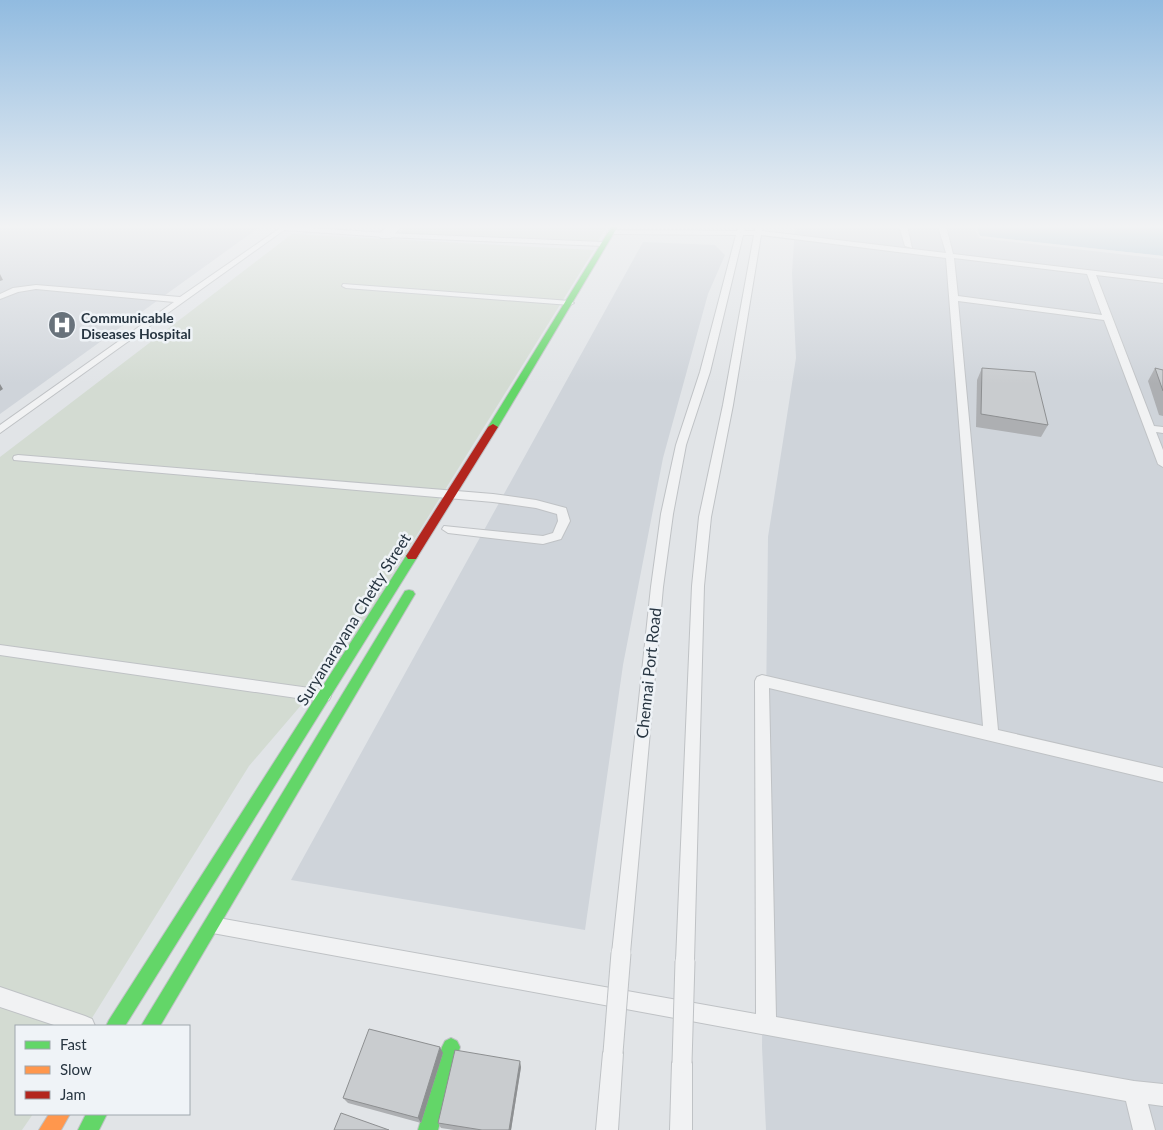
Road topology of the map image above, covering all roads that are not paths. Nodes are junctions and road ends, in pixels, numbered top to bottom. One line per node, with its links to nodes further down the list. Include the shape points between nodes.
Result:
1 (212, 279): 12 (lane)
2 (589, 279): 13 (main road, Suryanarayana Chetty Street)
3 (729, 279): 42 (lane, Chennai Port Road, bridge, via 705,372 681,446 667,514 621,952)
4 (750, 279): 43 (lane, bridge, via 728,405 704,517 698,586)
5 (952, 279): 11 (lane)
6 (1093, 279): 14 (lane)
7 (1146, 279): 8 (lane)
8 (1163, 281)
9 (346, 286): 13 (lane)
10 (0, 297): 12 (lane, via 36,287)
11 (954, 298): 14 (lane); 25 (lane)
12 (182, 300): 16 (lane)
13 (575, 309): 20 (main road, Suryanarayana Chetty Street)
14 (1108, 318): 15 (lane)
15 (1149, 428): 17 (lane); 19 (lane)
16 (0, 430)
17 (1163, 430)
18 (18, 458): 20 (lane)
19 (1163, 464)
20 (451, 494): 21 (lane, via 552,507 562,511 566,517 557,536 543,540); 24 (main road, Suryanarayana Chetty Street)
21 (447, 529)
22 (413, 588): 28 (main road)
23 (0, 650): 24 (lane)
24 (324, 696): 27 (main road, Suryanarayana Chetty Street)
25 (991, 734): 26 (lane); 33 (lane, via 762,681)
26 (1163, 775)
27 (183, 919): 28 (lane); 31 (main road, Suryanarayana Chetty Street)
28 (211, 926): 32 (main road); 33 (lane)
29 (0, 997): 30 (lane)
30 (82, 1025)
31 (116, 1025)
32 (151, 1025)
33 (766, 1026): 35 (lane)
34 (451, 1047): 41 (main road)
35 (1134, 1092): 36 (lane); 44 (lane)
36 (1163, 1095)
37 (59, 1115): 39 (main road)
38 (96, 1115): 40 (main road)
39 (50, 1130)
40 (88, 1130)
41 (428, 1130)
42 (607, 1130)
43 (681, 1130)
44 (1144, 1130)

